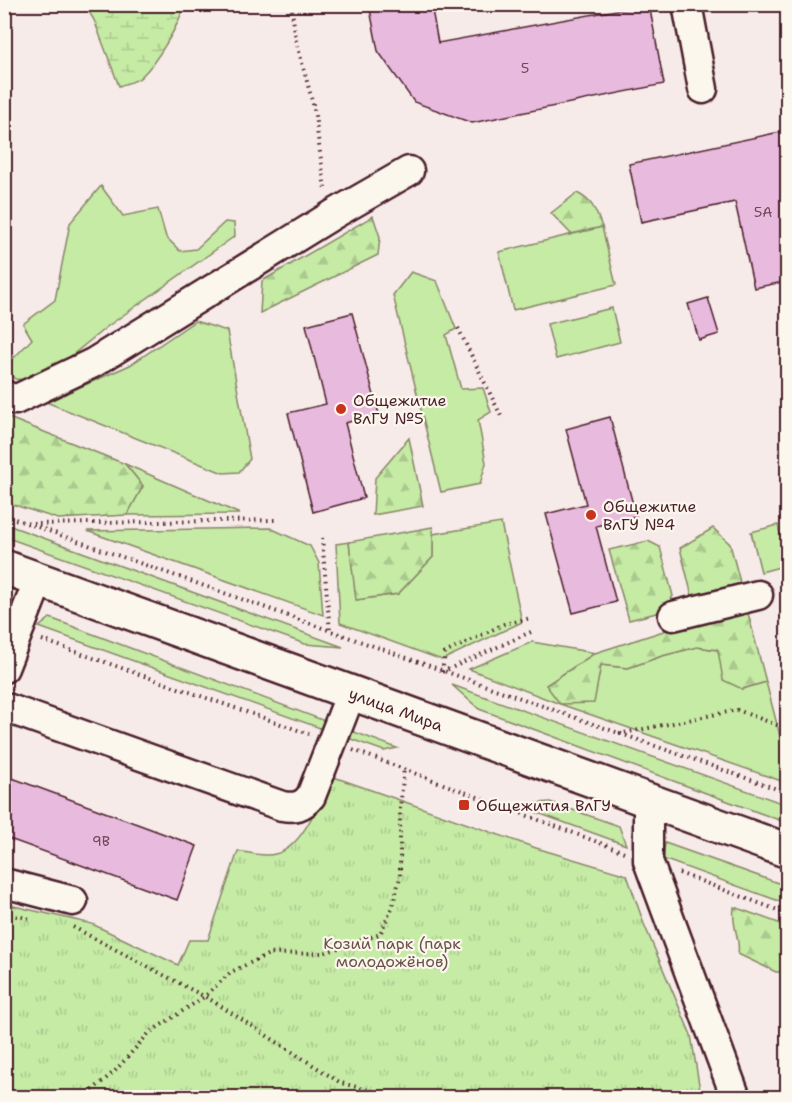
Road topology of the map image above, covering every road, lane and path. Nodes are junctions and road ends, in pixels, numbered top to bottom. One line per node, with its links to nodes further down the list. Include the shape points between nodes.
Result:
1 (291, 4): 5 (path, via 314,108)
2 (687, 4): 3 (lane)
3 (704, 90)
4 (409, 171): 5 (lane)
5 (329, 217): 7 (lane, via 93,363 15,399)
6 (458, 328): 8 (path)
7 (4, 395)
8 (502, 418)
9 (4, 515): 11 (path)
10 (276, 520): 11 (path)
11 (29, 524): 20 (path)
12 (322, 538): 20 (path)
13 (4, 567): 14 (main road, улица Мира)
14 (39, 579): 19 (lane); 23 (main road, улица Мира)
15 (758, 596): 16 (lane)
16 (673, 616)
17 (531, 618): 22 (path, via 504,624 445,653)
18 (533, 631): 22 (path)
19 (18, 632): 21 (lane); 27 (path)
20 (330, 632): 22 (path)
21 (4, 668)
22 (442, 672): 26 (path)
23 (351, 693): 27 (lane); 30 (main road, улица Мира)
24 (4, 707): 27 (lane, via 293,808 304,805 311,796)
25 (788, 729): 26 (path, via 737,710)
26 (618, 734): 29 (path)
27 (332, 742): 28 (path)
28 (404, 768): 32 (path); 38 (path, via 400,877 393,908 380,934 324,953 269,954 231,972)
29 (788, 793)
30 (648, 800): 31 (main road, улица Мира); 32 (lane)
31 (788, 851)
32 (648, 861): 36 (path); 41 (lane)
33 (4, 883): 35 (lane)
34 (4, 913): 37 (path)
35 (70, 914): 38 (path, via 78,928)
36 (788, 914)
37 (36, 920)
38 (204, 997): 39 (path, via 149,1033 116,1071); 40 (path, via 340,1083)
39 (83, 1098)
40 (400, 1098)
41 (736, 1098)

